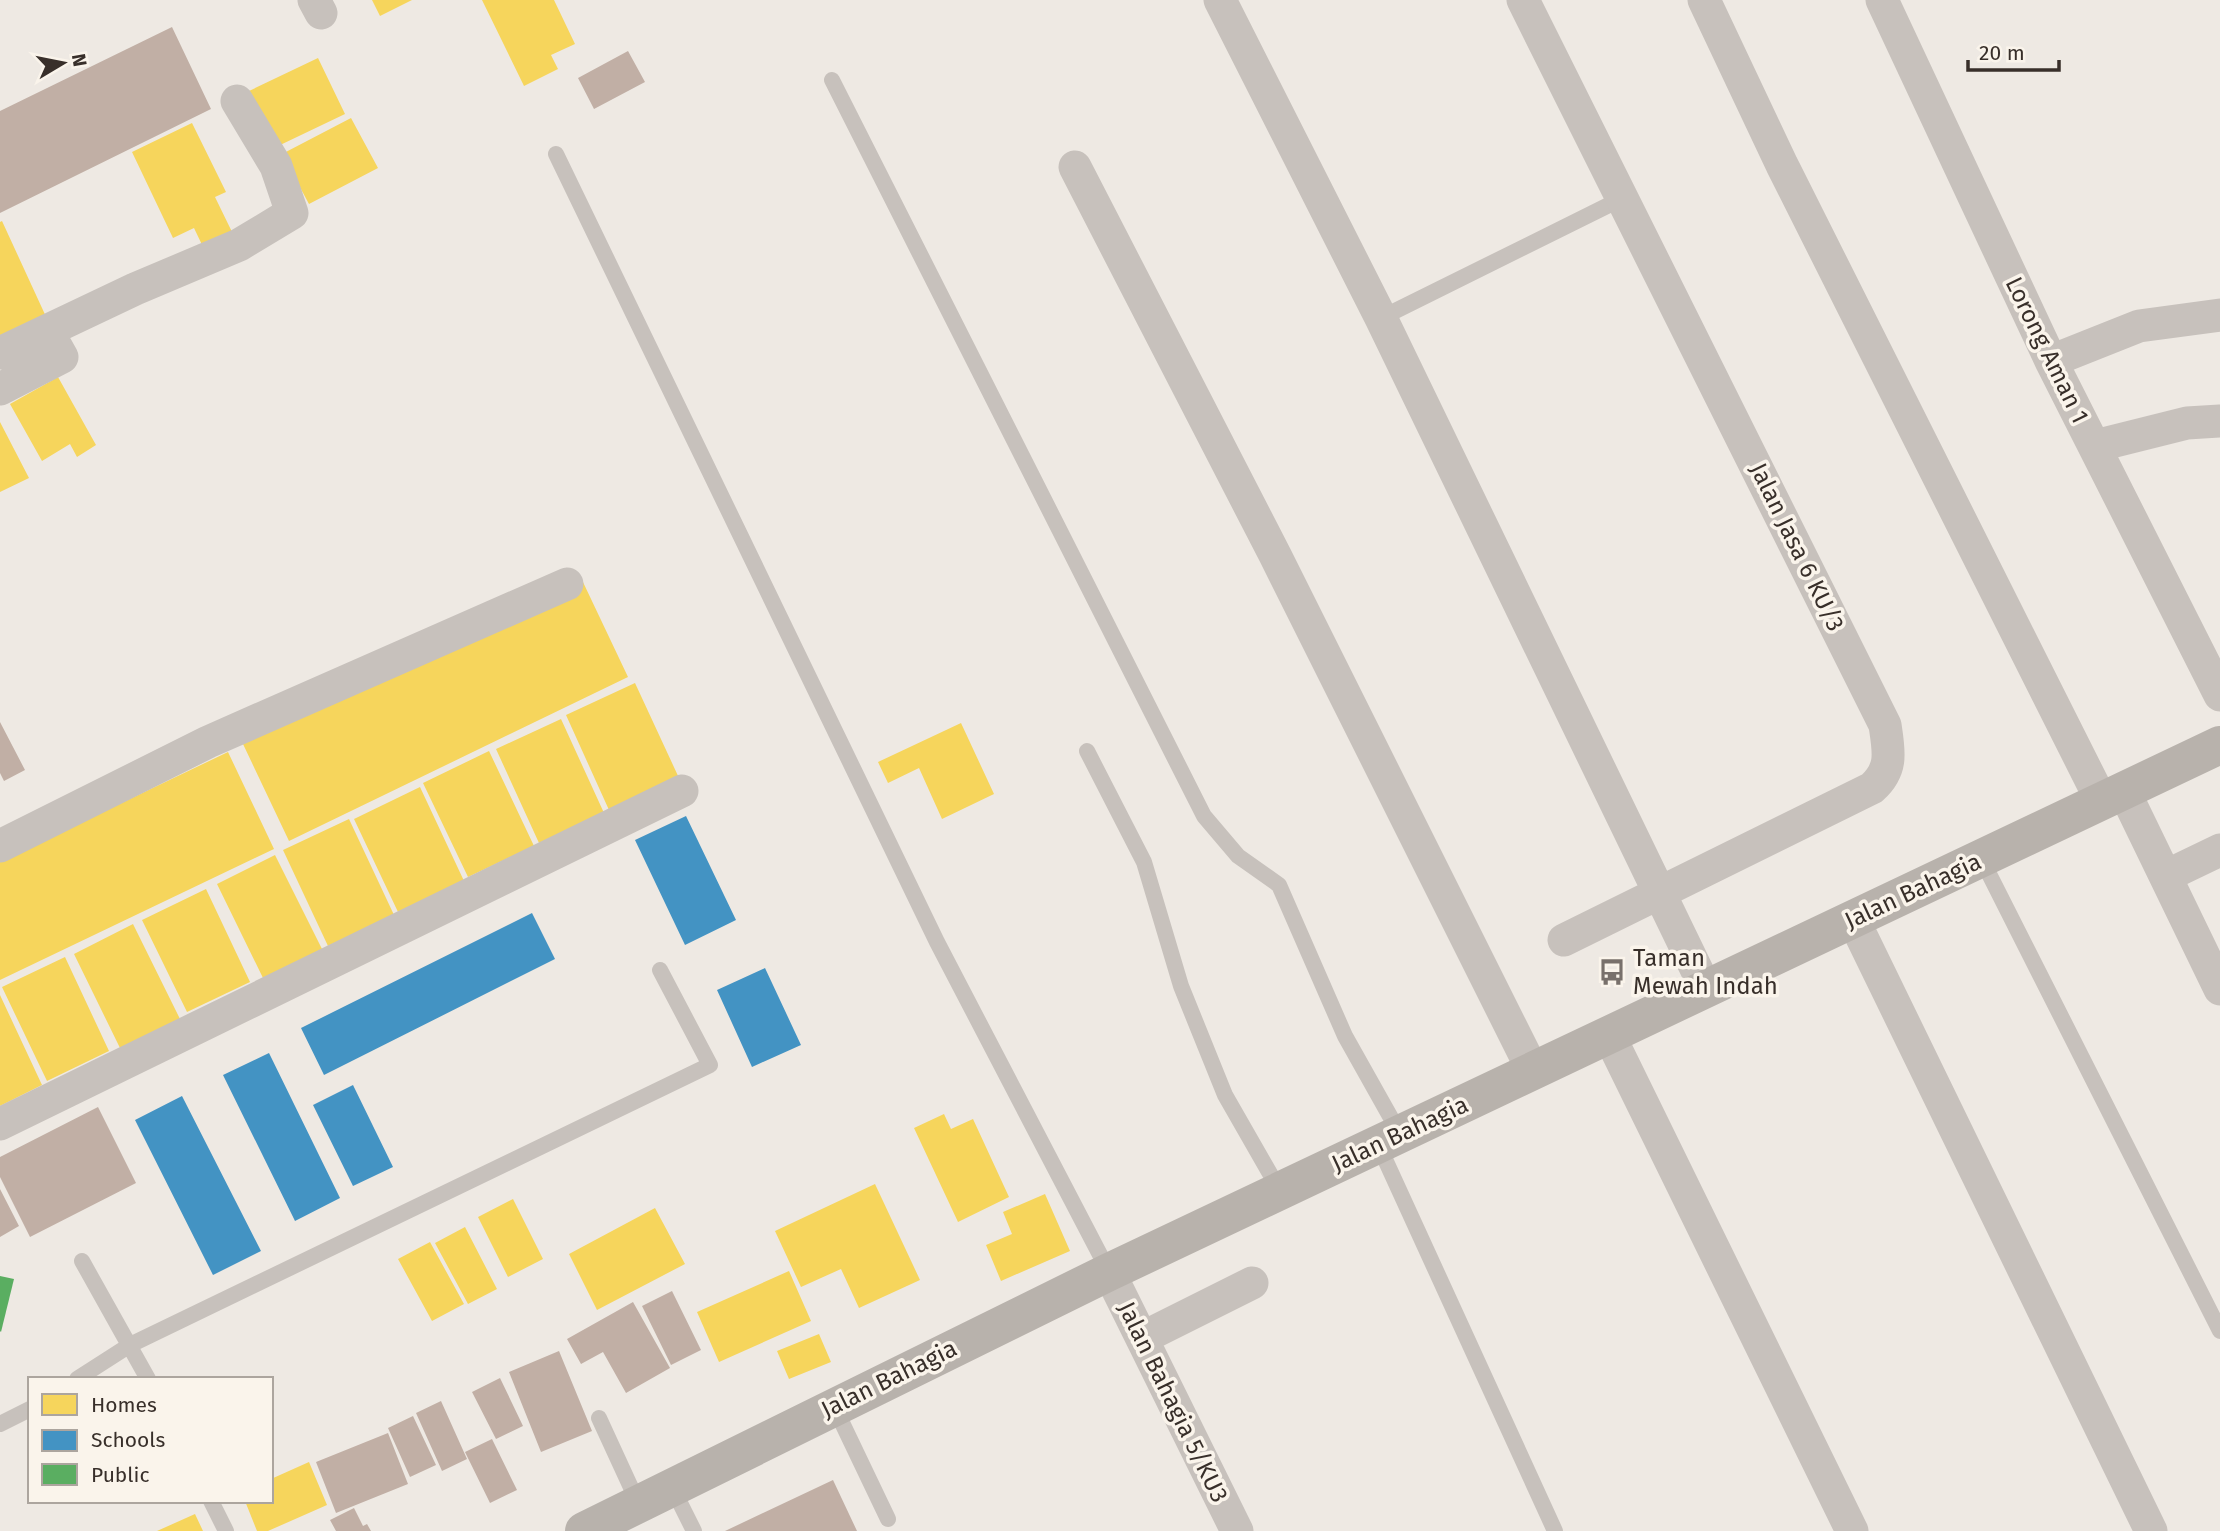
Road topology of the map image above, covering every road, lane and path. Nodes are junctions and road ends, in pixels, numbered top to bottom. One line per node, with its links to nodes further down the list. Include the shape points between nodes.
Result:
1 (1220, 0): 11 (street)
2 (1523, 0): 9 (street, Jalan Jasa 6 KU/3)
3 (1704, 0): 23 (street, via 1782,165)
4 (1882, 0): 14 (street, Lorong Aman 1)
5 (832, 80): 37 (lane, via 1204,816 1238,856 1279,886)
6 (237, 101): 12 (street, via 276,166 292,213 239,245)
7 (556, 154): 40 (lane, via 937,942)
8 (1075, 167): 35 (street, via 1276,555)
9 (1623, 198): 11 (lane); 28 (street, Jalan Jasa 6 KU/3, via 1885,725 1889,751 1885,776 1872,788)
10 (2220, 315): 14 (street, via 2139,327)
11 (1381, 318): 28 (street)
12 (48, 332): 13 (street); 15 (street, via 62,357)
13 (0, 353)
14 (2051, 360): 17 (street, Lorong Aman 1)
15 (0, 389)
16 (2220, 421): 17 (street, via 2187,423)
17 (2095, 446): 19 (street, Lorong Aman 1)
18 (567, 584): 24 (street, via 208,742)
19 (2220, 695)
20 (2220, 745): 23 (street, Jalan Bahagia)
21 (1087, 751): 38 (lane, via 1144,862 1181,986 1225,1095)
22 (682, 792): 36 (street)
23 (2113, 796): 26 (street, Jalan Bahagia); 27 (street)
24 (0, 846)
25 (2220, 850): 27 (street)
26 (1981, 859): 29 (street, Jalan Bahagia); 42 (lane)
27 (2166, 876): 33 (street)
28 (1658, 894): 30 (street, Jalan Jasa 6 KU/3); 32 (street)
29 (1853, 919): 32 (street, Jalan Bahagia); 61 (street)
30 (1564, 940)
31 (660, 970): 44 (lane, via 710,1065)
32 (1706, 989): 34 (street, Jalan Bahagia)
33 (2220, 989)
34 (1609, 1035): 35 (street, Jalan Bahagia); 60 (street)
35 (1533, 1071): 37 (street, Jalan Bahagia)
36 (0, 1124)
37 (1389, 1139): 38 (street, Jalan Bahagia); 59 (lane)
38 (1280, 1191): 40 (street, Jalan Bahagia)
39 (82, 1261): 44 (lane)
40 (1109, 1272): 43 (street, Jalan Bahagia 5/KU3); 47 (street, Jalan Bahagia)
41 (1252, 1283): 43 (street)
42 (2220, 1331)
43 (1142, 1338): 58 (street, Jalan Bahagia 5/KU3)
44 (130, 1345): 45 (lane); 46 (lane)
45 (80, 1377)
46 (147, 1377)
47 (834, 1406): 51 (street, Jalan Bahagia); 54 (lane)
48 (28, 1410): 50 (lane)
49 (599, 1419): 53 (lane)
50 (0, 1424)
51 (673, 1487): 53 (street, Jalan Bahagia); 57 (lane)
52 (212, 1503): 55 (lane)
53 (639, 1505): 56 (street, Jalan Bahagia)
54 (888, 1519)
55 (226, 1531)
56 (584, 1531)
57 (694, 1531)
58 (1237, 1531)
59 (1555, 1531)
60 (1852, 1531)
61 (2151, 1531)

